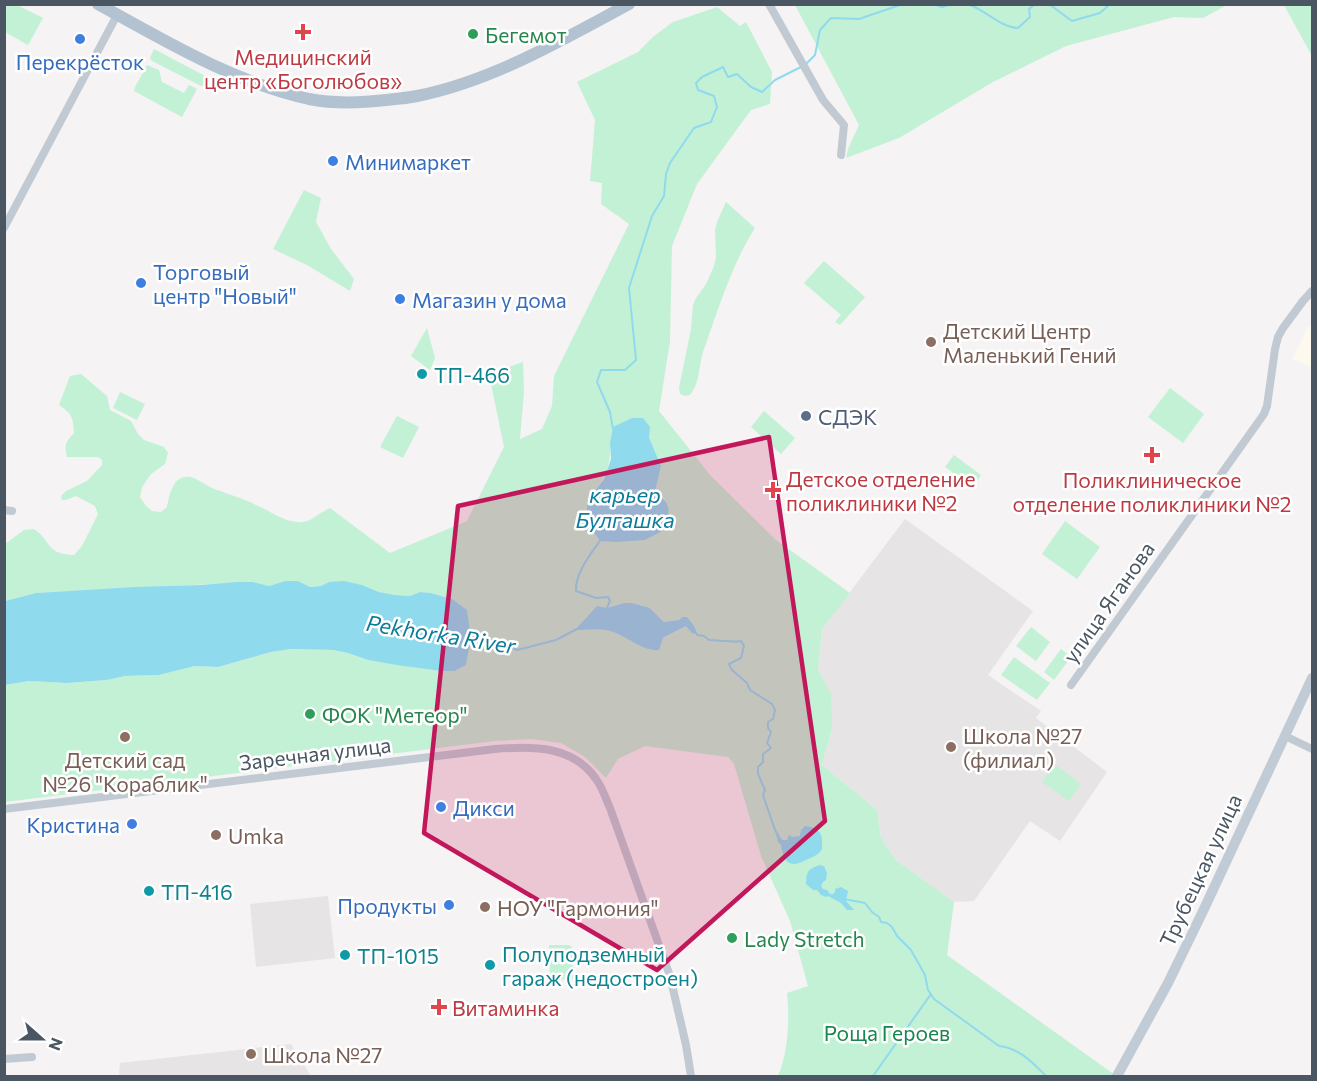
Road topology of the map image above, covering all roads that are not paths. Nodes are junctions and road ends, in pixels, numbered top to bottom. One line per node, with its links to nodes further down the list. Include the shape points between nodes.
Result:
1 (98, 4): 4 (main road)
2 (629, 4): 4 (main road, via 567,38 467,82 417,96 348,103 310,99 217,67)
3 (769, 4): 5 (street, via 823,100 844,125)
4 (117, 15): 6 (street)
5 (841, 155)
6 (4, 228)
7 (1312, 291): 9 (street, улица Яганова, via 1278,337 1264,414)
8 (1312, 678): 10 (main road, Трубецкая улица)
9 (1071, 685)
10 (1285, 736): 11 (street); 16 (main road, Трубецкая улица, via 1168,983)
11 (1312, 749)
12 (4, 809): 15 (street, Заречная улица, via 495,749 531,746 558,751 590,772 610,808 670,976)
13 (32, 1057): 14 (street)
14 (4, 1059)
15 (691, 1077)
16 (1117, 1077)

